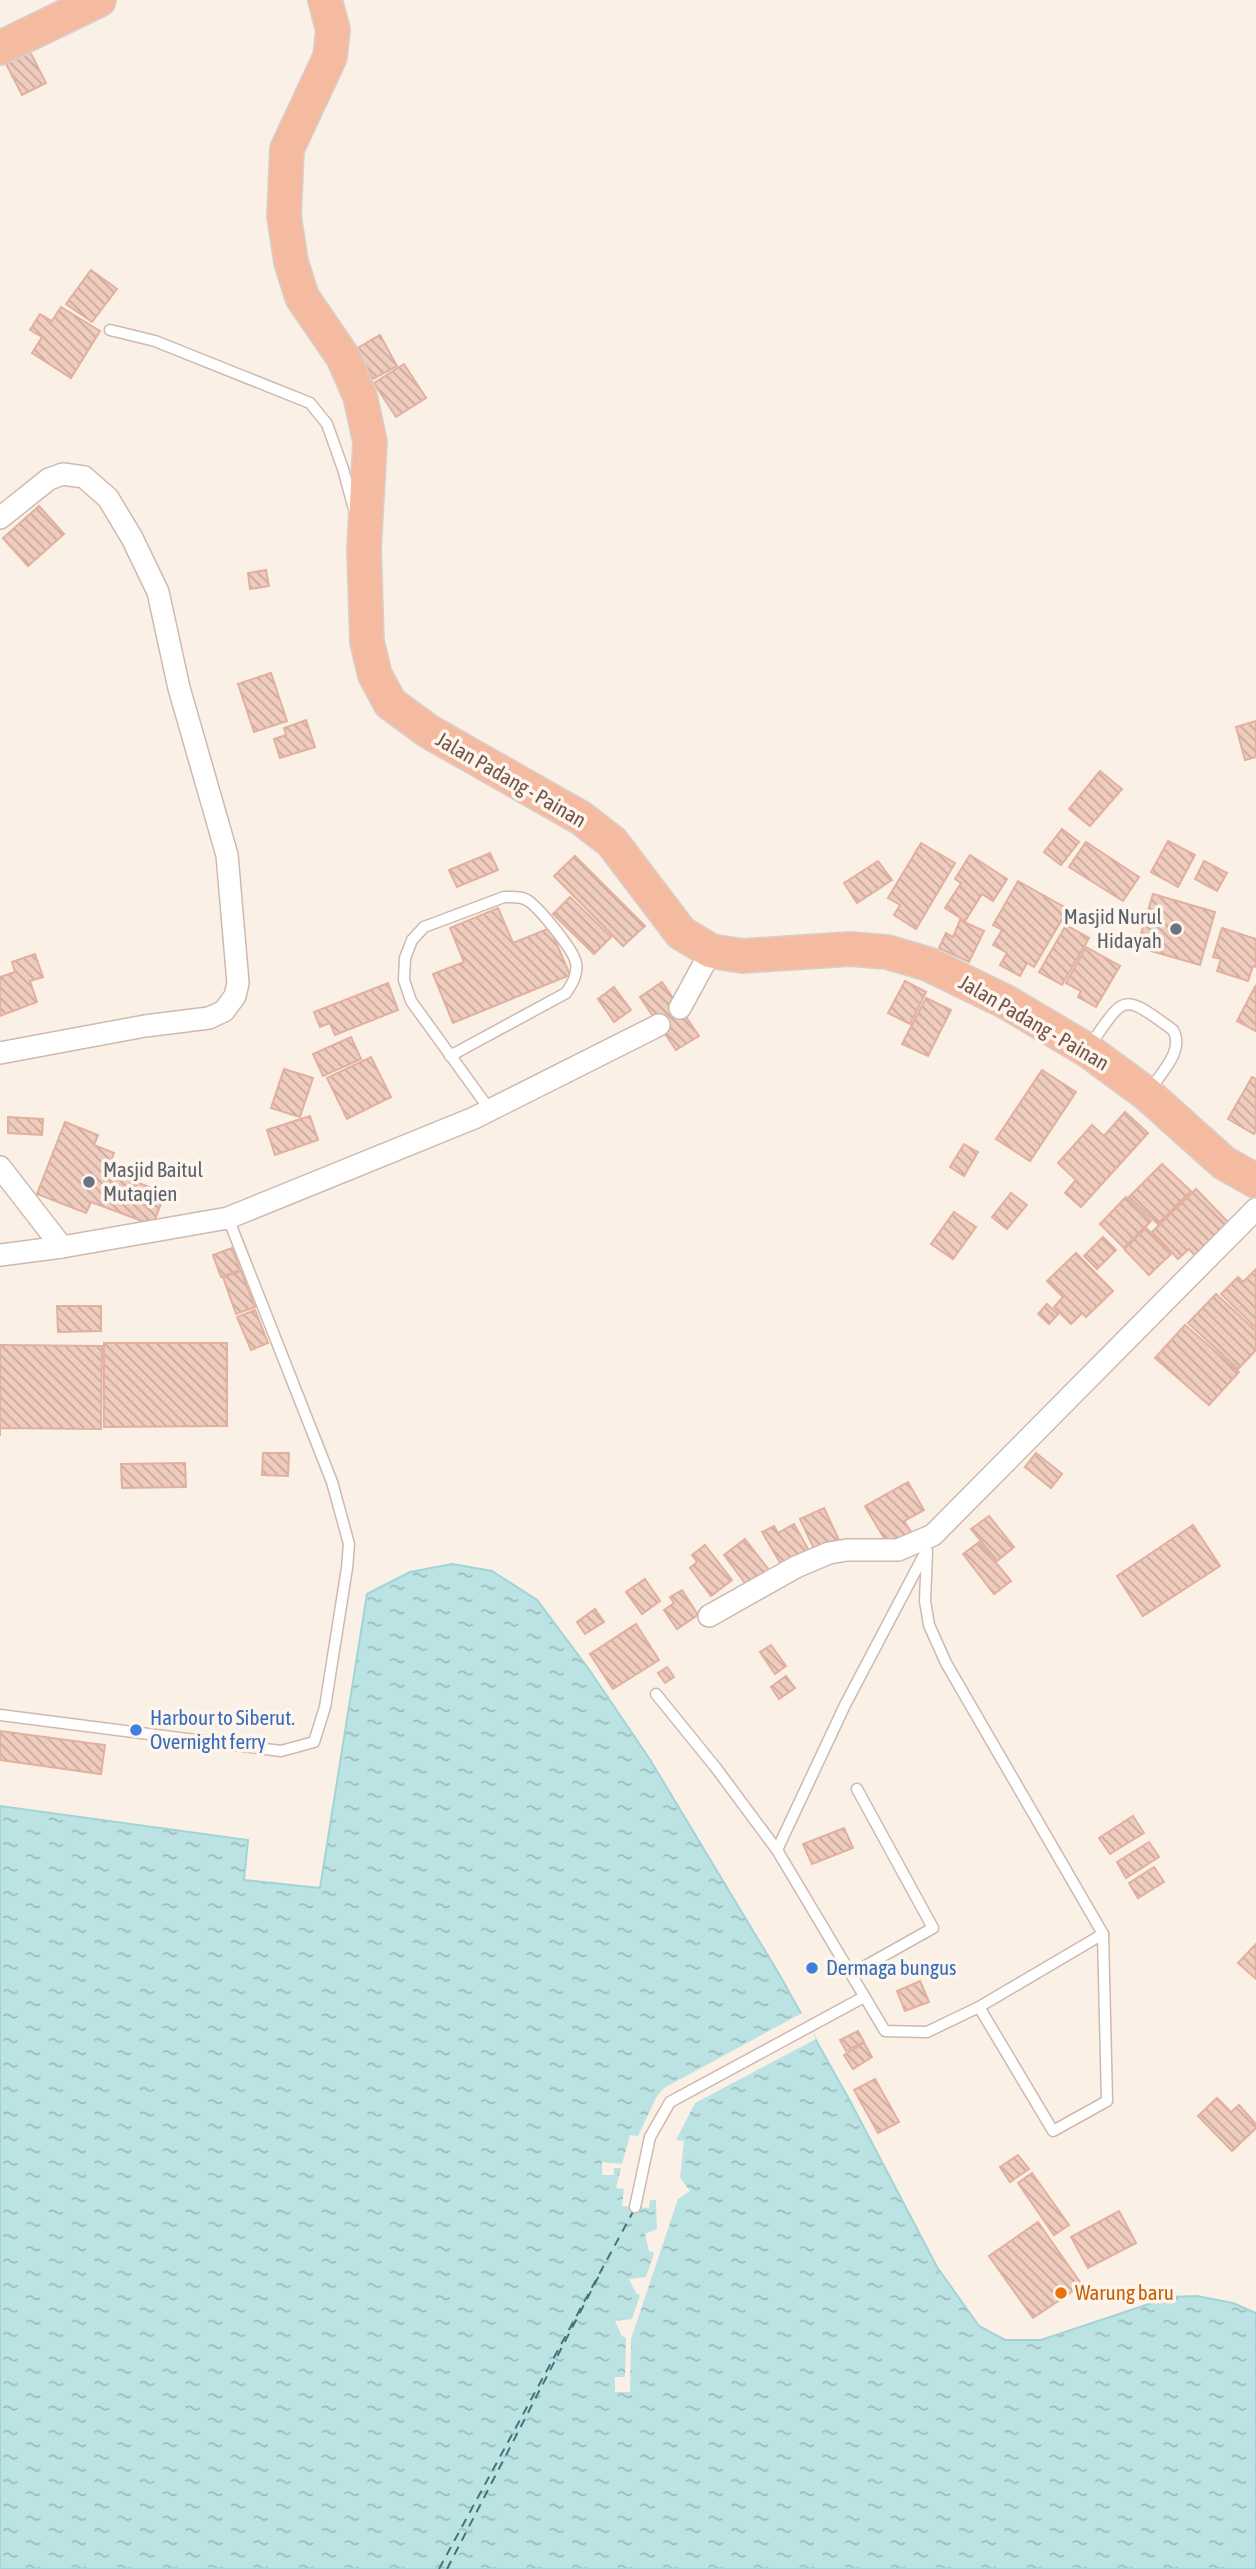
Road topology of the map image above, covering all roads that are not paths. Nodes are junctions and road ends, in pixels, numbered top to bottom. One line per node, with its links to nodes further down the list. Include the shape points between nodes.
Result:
1 (99, 0): 3 (highway)
2 (324, 0): 6 (highway, Jalan Padang - Painan, via 333,30 330,57 286,149 284,216 290,262 302,297 343,357 360,396 370,442)
3 (0, 48)
4 (110, 330): 6 (lane, via 155,341 310,403 327,424)
5 (0, 518): 11 (street, via 48,479 63,474 84,477 108,498 132,538 158,592 179,688 227,855 238,983 224,1011 209,1018)
6 (364, 549): 7 (highway, Jalan Padang - Painan, via 367,642 375,675 390,703 428,731 581,818 612,842 681,933)
7 (711, 951): 8 (street); 10 (highway, Jalan Padang - Painan, via 742,956 850,949 887,952 928,964 984,991)
8 (680, 1008)
9 (659, 1025): 14 (street)
10 (1087, 1050): 13 (highway, Jalan Padang - Painan); 13 (lane, via 1113,1013 1127,1003 1138,1004 1164,1023 1177,1036 1177,1046)
11 (0, 1053)
12 (450, 1056): 12 (lane, via 411,1001 404,980 412,940 424,927 504,897 528,901 572,951 577,965 574,980 566,993); 14 (lane)
13 (1147, 1094): 16 (highway, Jalan Padang - Painan, via 1224,1163)
14 (491, 1110): 18 (street)
15 (0, 1167): 19 (street)
16 (1256, 1181)
17 (1256, 1209): 21 (street)
18 (236, 1215): 19 (street); 24 (lane, via 332,1482 349,1544 325,1707 314,1742 281,1751)
19 (62, 1247): 20 (street)
20 (0, 1255)
21 (930, 1543): 22 (street, via 898,1550 829,1553); 26 (lane, via 845,1705); 27 (lane, via 925,1601 929,1625 946,1663)
22 (709, 1616)
23 (656, 1694): 26 (lane)
24 (0, 1715)
25 (857, 1789): 28 (lane, via 933,1928)
26 (777, 1850): 28 (lane)
27 (1103, 1934): 30 (lane); 30 (lane, via 1108,2101 1053,2132)
28 (851, 1974): 29 (lane)
29 (864, 1997): 30 (lane, via 885,2031 927,2032); 31 (lane, via 670,2102 650,2137)
30 (979, 2007)
31 (635, 2207)

